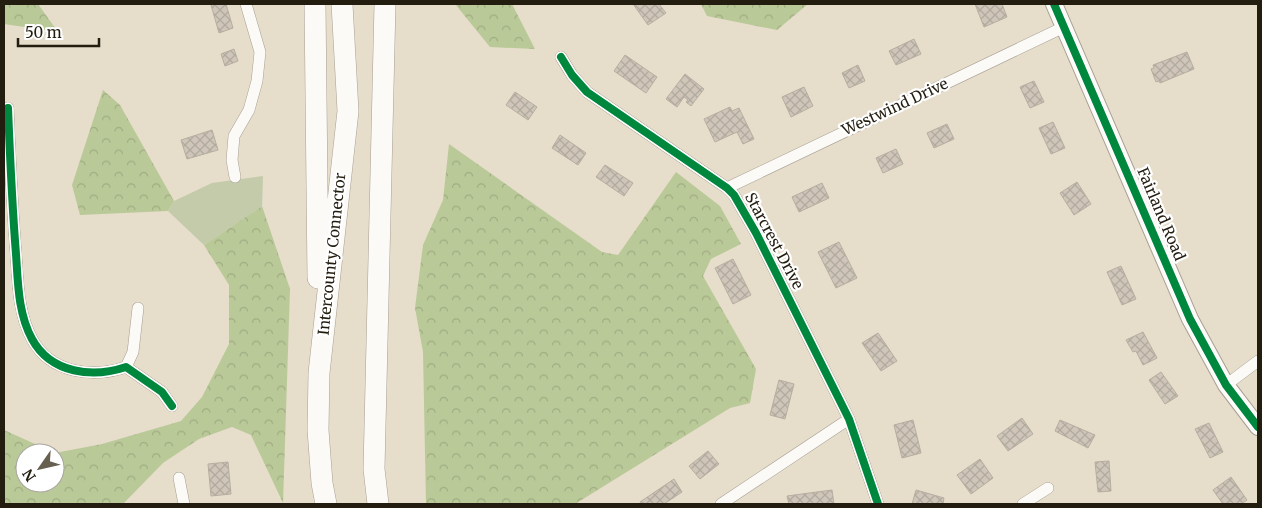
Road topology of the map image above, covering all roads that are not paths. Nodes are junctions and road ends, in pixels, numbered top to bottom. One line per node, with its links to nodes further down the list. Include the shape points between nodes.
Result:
1 (246, 4): 11 (street, via 260,52 249,110 234,136 232,160)
2 (315, 4): 17 (highway)
3 (342, 4): 17 (highway, Intercounty Connector, via 348,111)
4 (385, 4): 9 (highway)
5 (392, 4): 9 (highway)
6 (1054, 4): 7 (main road, Fairland Road)
7 (1064, 27): 12 (street, Westwind Drive); 18 (main road, Fairland Road, via 1190,319)
8 (561, 57): 12 (street, Starcrest Drive, via 587,92)
9 (384, 79): 26 (highway, via 374,469)
10 (8, 108): 13 (street)
11 (235, 177)
12 (727, 188): 20 (street, Starcrest Drive, via 756,233)
13 (7, 197): 16 (street, via 21,312 33,340 45,355 63,367 88,374)
14 (138, 308): 16 (street, via 133,352)
15 (1258, 361): 18 (street)
16 (126, 367): 19 (street, via 162,392)
17 (319, 373): 25 (highway, Intercounty Connector, via 318,430)
18 (1226, 385): 21 (main road, Fairland Road)
19 (172, 406)
20 (849, 419): 27 (street); 28 (street, Starcrest Drive)
21 (1258, 426)
22 (179, 478): 24 (street)
23 (1048, 488): 29 (street)
24 (184, 504)
25 (326, 504)
26 (378, 504)
27 (721, 504)
28 (878, 504)
29 (1022, 504)

